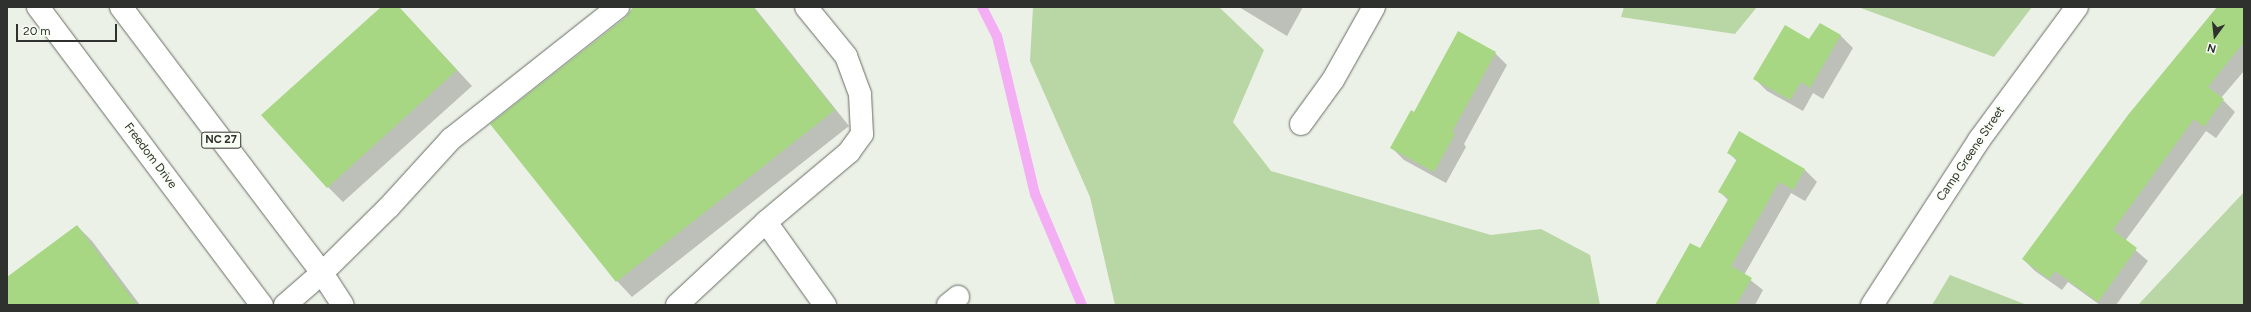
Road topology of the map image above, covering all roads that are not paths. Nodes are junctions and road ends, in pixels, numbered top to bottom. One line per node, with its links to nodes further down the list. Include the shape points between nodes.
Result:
1 (38, 7): 10 (main road, Freedom Drive)
2 (121, 7): 9 (main road, NC 27)
3 (618, 7): 9 (main road, via 451,139 389,207)
4 (806, 7): 8 (main road, via 846,56 860,94 862,134 850,152)
5 (1374, 7): 7 (main road, via 1333,80)
6 (2077, 7): 15 (main road, Camp Greene Street, via 1979,140)
7 (1301, 124)
8 (766, 222): 13 (main road); 14 (main road)
9 (322, 273): 11 (main road); 12 (main road, NC 27)
10 (262, 305)
11 (285, 305)
12 (343, 305)
13 (677, 305)
14 (824, 305)
15 (1872, 305)

